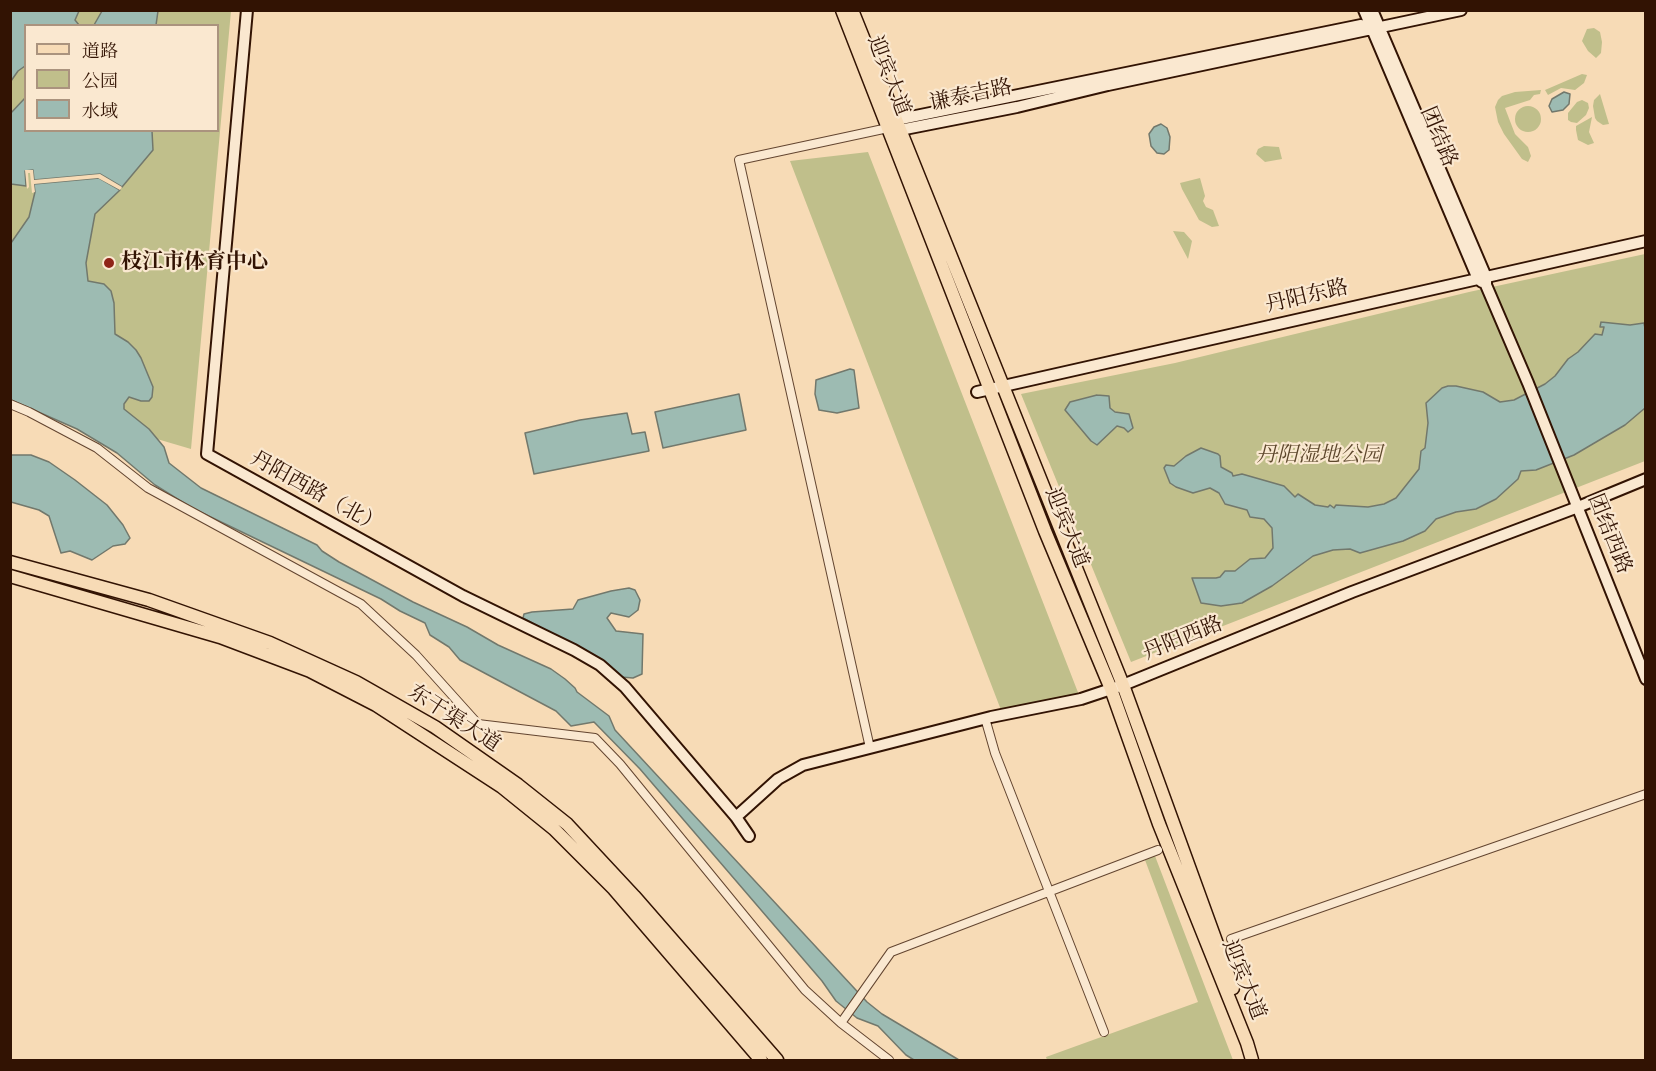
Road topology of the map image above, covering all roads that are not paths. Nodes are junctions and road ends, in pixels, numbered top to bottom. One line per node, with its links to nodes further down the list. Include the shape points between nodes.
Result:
1 (247, 10): 24 (street, 丹阳西路（北）, via 207,454 453,590 600,665 625,687)
2 (842, 10): 8 (main road, 迎宾大道)
3 (852, 10): 8 (main road, 迎宾大道)
4 (1364, 10): 7 (street, 团结路)
5 (1427, 10): 7 (street, 谦泰吉路)
6 (1461, 10): 7 (street, 谦泰吉路)
7 (1373, 22): 8 (street, 谦泰吉路, via 1017,107); 10 (street, 团结路)
8 (895, 126): 12 (main road, 迎宾大道); 22 (street, via 739,160)
9 (1646, 241): 10 (street, 丹阳东路)
10 (1484, 280): 11 (street, 团结路); 12 (street, 丹阳东路)
11 (1528, 383): 16 (street, 团结西路)
12 (997, 388): 13 (street, 丹阳东路); 20 (main road, 迎宾大道, via 1045,531)
13 (978, 392)
14 (10, 404): 29 (street, via 98,448 148,488 362,604 416,655 478,724 595,738 805,990)
15 (1646, 479): 16 (street, 丹阳西路)
16 (1578, 507): 19 (street, 团结西路); 20 (street, 丹阳西路, via 1352,591)
17 (10, 562): 33 (main road, 东干渠大道, via 149,600 270,643 357,682 435,727 567,824)
18 (10, 576): 32 (main road, 东干渠大道, via 220,637 310,671 376,705 502,787 554,829 614,889)
19 (1646, 679)
20 (1117, 687): 21 (street, 丹阳西路, via 1082,699); 31 (main road, 迎宾大道, via 1159,824)
21 (985, 718): 22 (street, 丹阳西路); 27 (street)
22 (870, 748): 24 (street, 丹阳西路, via 803,765 778,779)
23 (1646, 794): 28 (street)
24 (736, 817): 25 (street, 丹阳西路（北）)
25 (749, 836)
26 (1158, 850): 27 (street)
27 (1050, 891): 29 (street, via 891,952); 30 (street)
28 (1231, 939)
29 (841, 1023): 34 (street)
30 (1104, 1032)
31 (1255, 1059)
32 (761, 1060)
33 (777, 1060)
34 (889, 1060)

